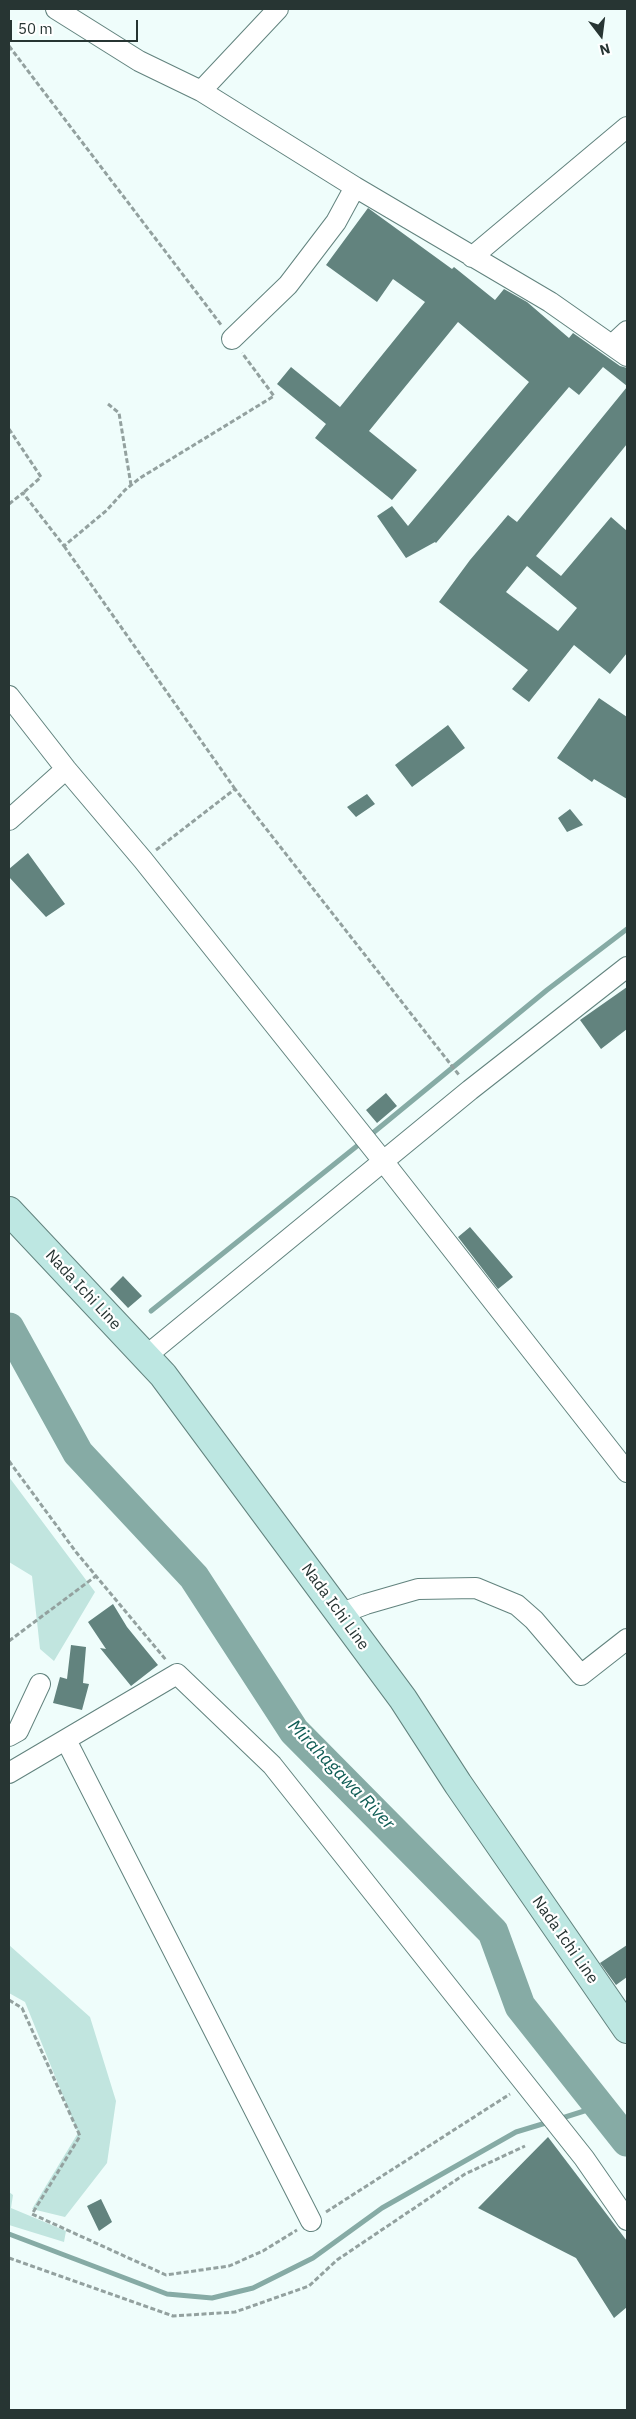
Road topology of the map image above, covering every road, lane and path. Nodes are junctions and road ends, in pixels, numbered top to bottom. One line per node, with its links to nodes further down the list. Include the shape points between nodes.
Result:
1 (56, 9): 4 (street, via 139,61)
2 (278, 9): 4 (street)
3 (9, 46): 8 (path)
4 (201, 91): 6 (street)
5 (627, 127): 7 (street)
6 (355, 187): 7 (street); 8 (street, via 336,222 288,285)
7 (472, 257): 9 (street)
8 (232, 339): 12 (path, via 274,396)
9 (622, 344)
10 (108, 404): 12 (path, via 119,413)
11 (9, 429): 13 (path, via 41,477)
12 (131, 485): 15 (path)
13 (23, 493): 14 (path); 15 (path)
14 (9, 504)
15 (64, 546): 18 (path)
16 (9, 696): 17 (street)
17 (66, 769): 19 (street); 20 (street)
18 (235, 789): 20 (path); 22 (path)
19 (9, 820)
20 (143, 860): 23 (street)
21 (627, 967): 22 (street)
22 (470, 1090): 23 (street)
23 (383, 1161): 25 (street); 27 (street)
24 (9, 1211): 25 (main road, Nada Ichi Line)
25 (146, 1356): 29 (main road, Nada Ichi Line, via 164,1375)
26 (9, 1461): 28 (path)
27 (627, 1472)
28 (96, 1576): 31 (path); 32 (path)
29 (339, 1614): 30 (street, via 418,1589 476,1588 517,1605 581,1675); 38 (main road, Nada Ichi Line, via 404,1699 458,1784)
30 (627, 1639)
31 (9, 1641)
32 (177, 1674): 35 (street); 39 (street, via 272,1766)
33 (40, 1684): 34 (street, via 18,1731)
34 (9, 1736)
35 (66, 1740): 36 (street); 42 (street)
36 (9, 1773)
37 (9, 2000): 42 (path, via 22,2008 80,2136 32,2214 166,2274 229,2266 263,2251)
38 (627, 2029)
39 (525, 2084): 41 (street); 42 (path)
40 (525, 2146): 43 (path, via 465,2174 337,2260 309,2286 235,2312 173,2316)
41 (627, 2220)
42 (311, 2222)
43 (9, 2258)

